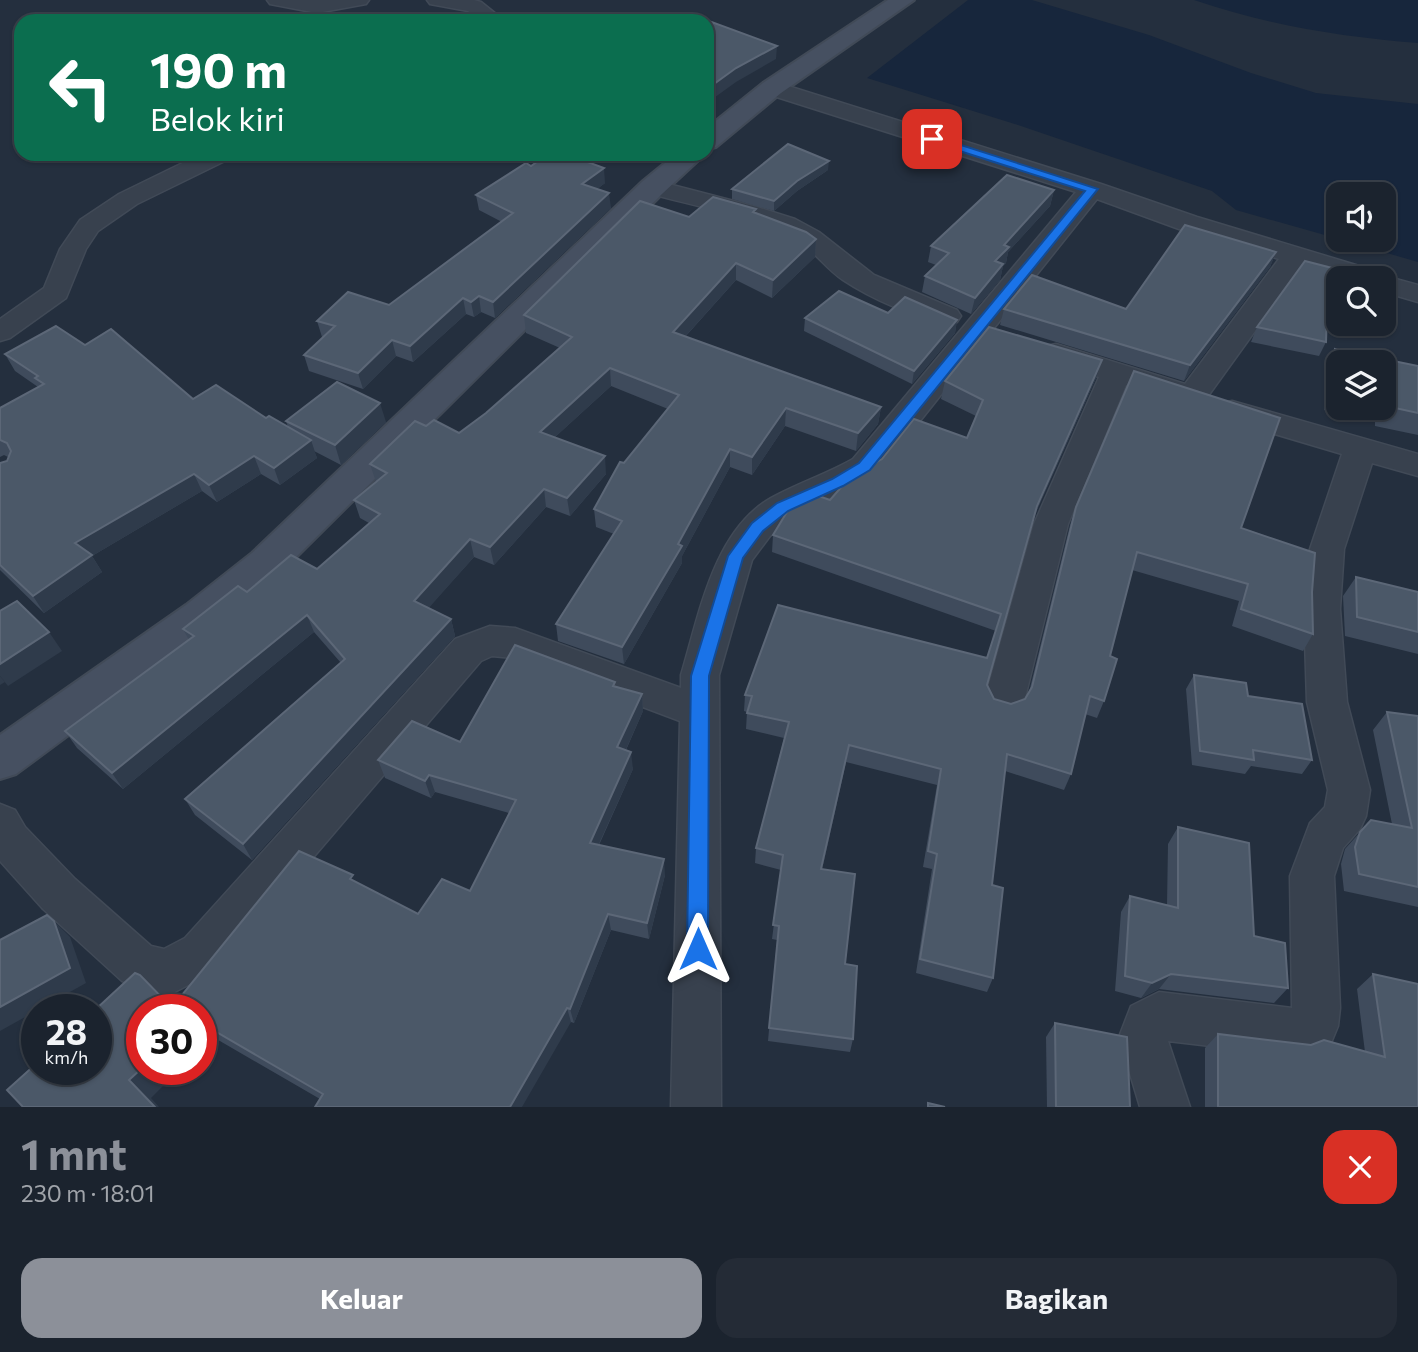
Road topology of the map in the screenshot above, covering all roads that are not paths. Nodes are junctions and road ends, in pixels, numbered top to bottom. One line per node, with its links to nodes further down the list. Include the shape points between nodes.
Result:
1 (277, 0): 2 (street, via 317,7)
2 (359, 0)
3 (437, 0): 5 (street, via 474,6)
4 (903, 0): 6 (street)
5 (486, 14)
6 (772, 88): 7 (street); 11 (street)
7 (714, 134)
8 (205, 161): 16 (street, via 128,198 89,226 73,249 56,292)
9 (682, 161): 10 (street)
10 (653, 187): 17 (street, via 801,232 853,274); 24 (street, via 266,563)
11 (1092, 189): 12 (street); 17 (street)
12 (1296, 255): 13 (street); 19 (street)
13 (1331, 266)
14 (1396, 287): 15 (street)
15 (1418, 294)
16 (0, 332)
17 (1003, 337): 18 (street); 23 (street, via 864,467 782,507 758,527 736,556 700,676)
18 (1117, 371): 19 (street); 22 (street, via 1051,524)
19 (1192, 396): 20 (street)
20 (1360, 450): 21 (street); 27 (street, via 1327,550 1322,609 1327,702 1349,790 1345,816 1325,837 1312,876 1314,1026 1296,1031 1159,1016 1148,1023 1143,1037)
21 (1418, 465)
22 (1004, 702)
23 (699, 711): 25 (street, via 515,643 490,641 468,650 201,954 167,973 138,965 59,894 10,841); 26 (street)
24 (0, 760)
25 (0, 823)
26 (696, 1107)
27 (1165, 1107)

